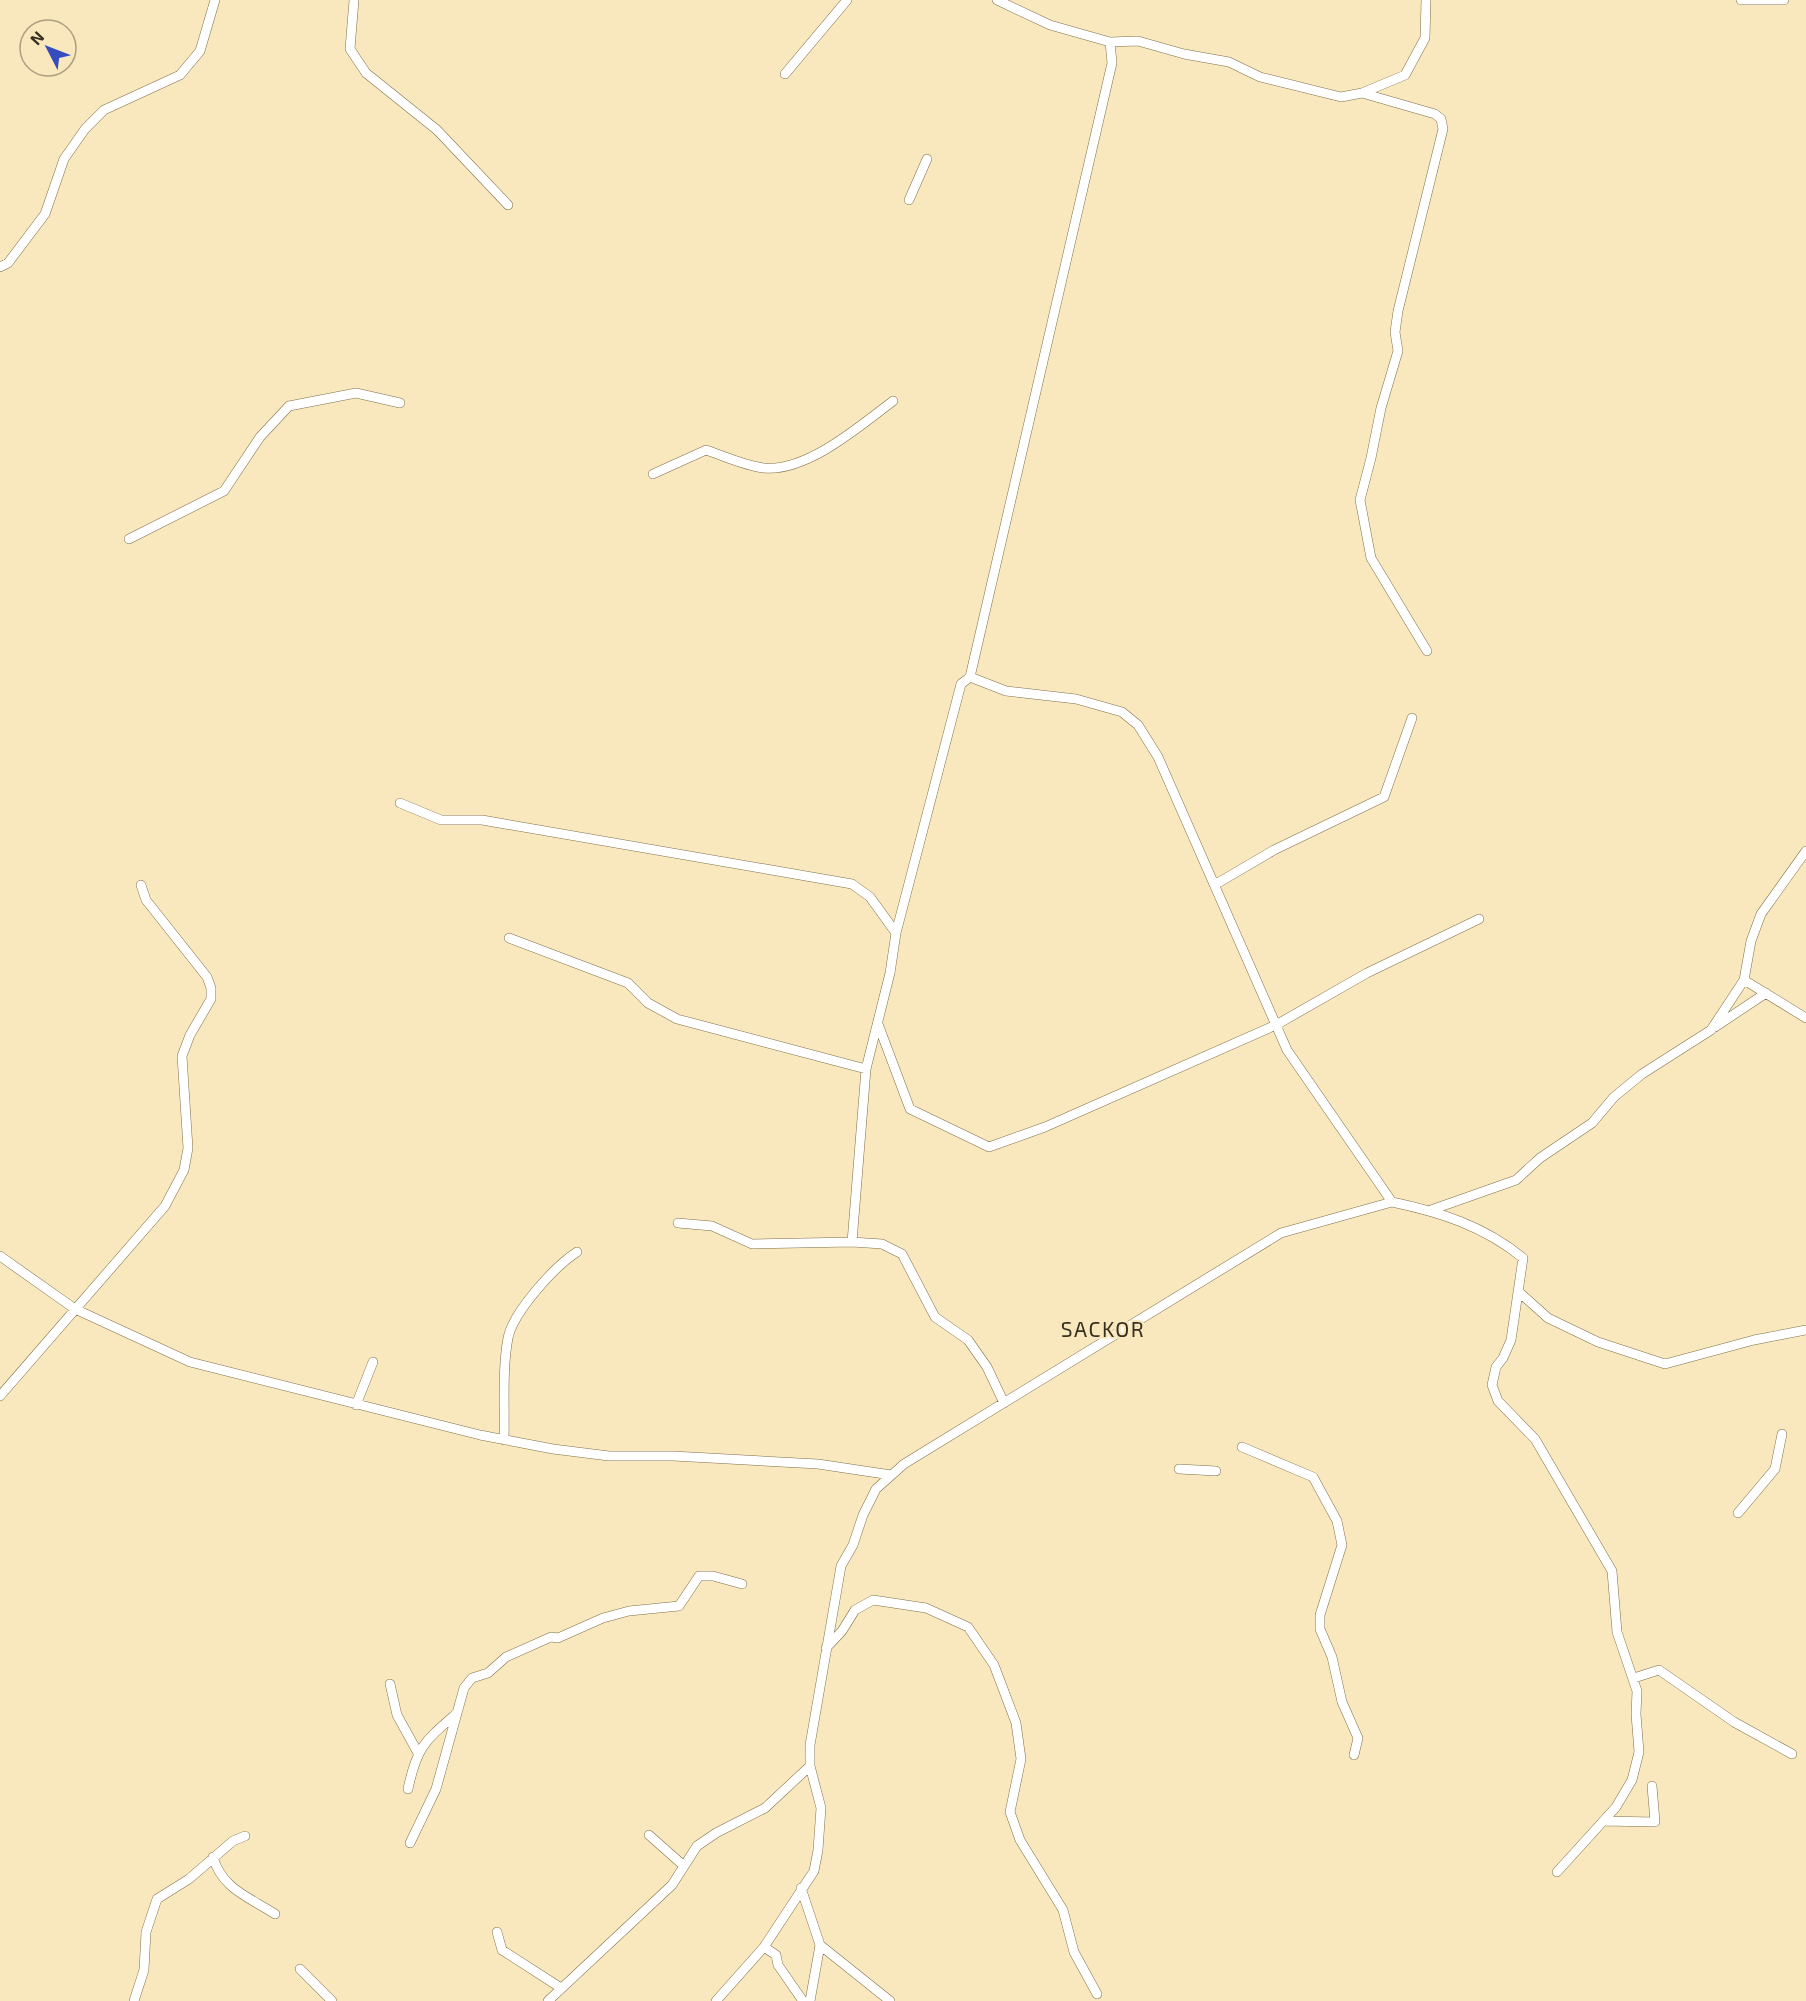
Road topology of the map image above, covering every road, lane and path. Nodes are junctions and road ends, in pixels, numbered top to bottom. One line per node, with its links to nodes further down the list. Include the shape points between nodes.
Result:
1 (215, 0): 14 (street, via 200,51 180,75 104,110 85,129 64,159 45,214 8,263)
2 (354, 0): 13 (street, via 350,49 366,74 437,130)
3 (847, 0): 9 (street)
4 (997, 0): 8 (street, via 1050,25)
5 (1426, 0): 10 (street, via 1425,38 1405,75)
6 (1741, 0): 7 (street)
7 (1784, 0)
8 (1110, 42): 10 (street, via 1138,41 1229,62 1260,77 1341,97); 16 (street, via 1112,63)
9 (785, 74)
10 (1362, 93): 21 (street, via 1435,114 1441,118 1443,129 1398,311 1398,351 1360,500 1371,558)
11 (927, 159): 12 (street)
12 (909, 200)
13 (508, 205)
14 (0, 267)
15 (1026, 390): 16 (street)
16 (1035, 395): 22 (street)
17 (893, 401): 19 (street, via 834,446 785,466 764,468 706,450)
18 (400, 403): 20 (street, via 356,393 288,406 260,437 224,491)
19 (653, 474)
20 (129, 539)
21 (1428, 651)
22 (970, 677): 26 (street, via 1006,691 1076,699 1122,712 1138,725 1158,757); 29 (street, via 961,684)
23 (1412, 718): 26 (street, via 1384,797 1274,850)
24 (400, 803): 29 (street, via 441,820 482,820 852,884 870,897)
25 (1806, 851): 31 (street, via 1761,914)
26 (1216, 884): 35 (street)
27 (141, 885): 45 (street, via 146,900 207,977 212,999 182,1056 188,1148 184,1170 165,1206)
28 (1479, 919): 35 (street, via 1367,973)
29 (896, 933): 34 (street)
30 (509, 938): 37 (street, via 628,982 648,1003 677,1019)
31 (1744, 980): 32 (street); 36 (street)
32 (1766, 993): 33 (street); 36 (street)
33 (1806, 1018)
34 (878, 1024): 35 (street, via 910,1109 989,1147 1045,1127); 37 (street)
35 (1276, 1025): 38 (street, via 1287,1050)
36 (1711, 1030): 39 (street, via 1642,1074 1614,1097 1592,1123 1540,1158 1516,1180)
37 (866, 1069): 41 (street)
38 (1392, 1202): 39 (street); 49 (street, via 1281,1233)
39 (1431, 1210): 44 (street, via 1482,1230 1523,1258)
40 (678, 1222): 41 (street, via 712,1226 752,1244)
41 (852, 1242): 49 (street, via 882,1244 902,1254 935,1317 968,1340 987,1367)
42 (577, 1252): 52 (street, via 561,1262 531,1295 508,1336)
43 (0, 1256): 45 (street)
44 (1519, 1292): 46 (street, via 1548,1318 1598,1342 1665,1364); 60 (street, via 1511,1340 1491,1380 1494,1395 1535,1439 1612,1571 1617,1632)
45 (75, 1309): 48 (street); 50 (street, via 190,1362)
46 (1806, 1330)
47 (373, 1362): 50 (street)
48 (0, 1396)
49 (1004, 1403): 56 (street)
50 (356, 1405): 52 (street)
51 (1782, 1434): 57 (street, via 1775,1469)
52 (504, 1440): 56 (street, via 609,1456 818,1464)
53 (1242, 1447): 65 (street, via 1313,1477 1337,1521 1342,1545 1320,1615 1320,1629 1332,1657 1342,1702 1358,1738)
54 (1179, 1469): 55 (street)
55 (1216, 1471)
56 (891, 1475): 59 (street, via 876,1490 862,1515 854,1545 841,1566)
57 (1738, 1513)
58 (742, 1584): 62 (street, via 699,1576 679,1606 603,1618 506,1657 488,1673 472,1678 464,1688)
59 (826, 1648): 66 (street); 85 (street, via 855,1610 873,1600 926,1608 968,1627 994,1665 1016,1723 1021,1759 1010,1812 1020,1840 1063,1910 1074,1952)
60 (1634, 1678): 64 (street, via 1659,1670 1734,1722); 69 (street, via 1640,1752 1632,1780)
61 (390, 1684): 63 (street, via 397,1715)
62 (458, 1713): 63 (street, via 426,1740); 72 (street, via 436,1789)
63 (418, 1753): 68 (street)
64 (1792, 1754)
65 (1354, 1755)
66 (810, 1766): 74 (street, via 765,1808 697,1846); 76 (street, via 821,1808 818,1850 814,1871)
67 (1652, 1786): 69 (street, via 1655,1822)
68 (408, 1789)
69 (1603, 1821): 75 (street)
70 (649, 1834): 74 (street)
71 (245, 1836): 73 (street)
72 (410, 1843)
73 (213, 1857): 78 (street, via 218,1874 228,1884); 86 (street, via 189,1879 157,1899 146,1932 144,1970)
74 (684, 1866): 84 (street, via 672,1885)
75 (1557, 1872)
76 (801, 1888): 77 (street); 79 (street)
77 (792, 1904): 79 (street); 82 (street)
78 (275, 1914)
79 (811, 1917): 81 (street)
80 (497, 1932): 84 (street, via 502,1950)
81 (820, 1945): 91 (street); 92 (street)
82 (764, 1947): 89 (street); 90 (street, via 776,1955 778,1965)
83 (300, 1969): 87 (street)
84 (561, 1988): 88 (street)
85 (1097, 1994)
86 (134, 2001)
87 (332, 2001)
88 (548, 2001)
89 (716, 2001)
90 (803, 2001)
91 (810, 2001)
92 (890, 2001)

